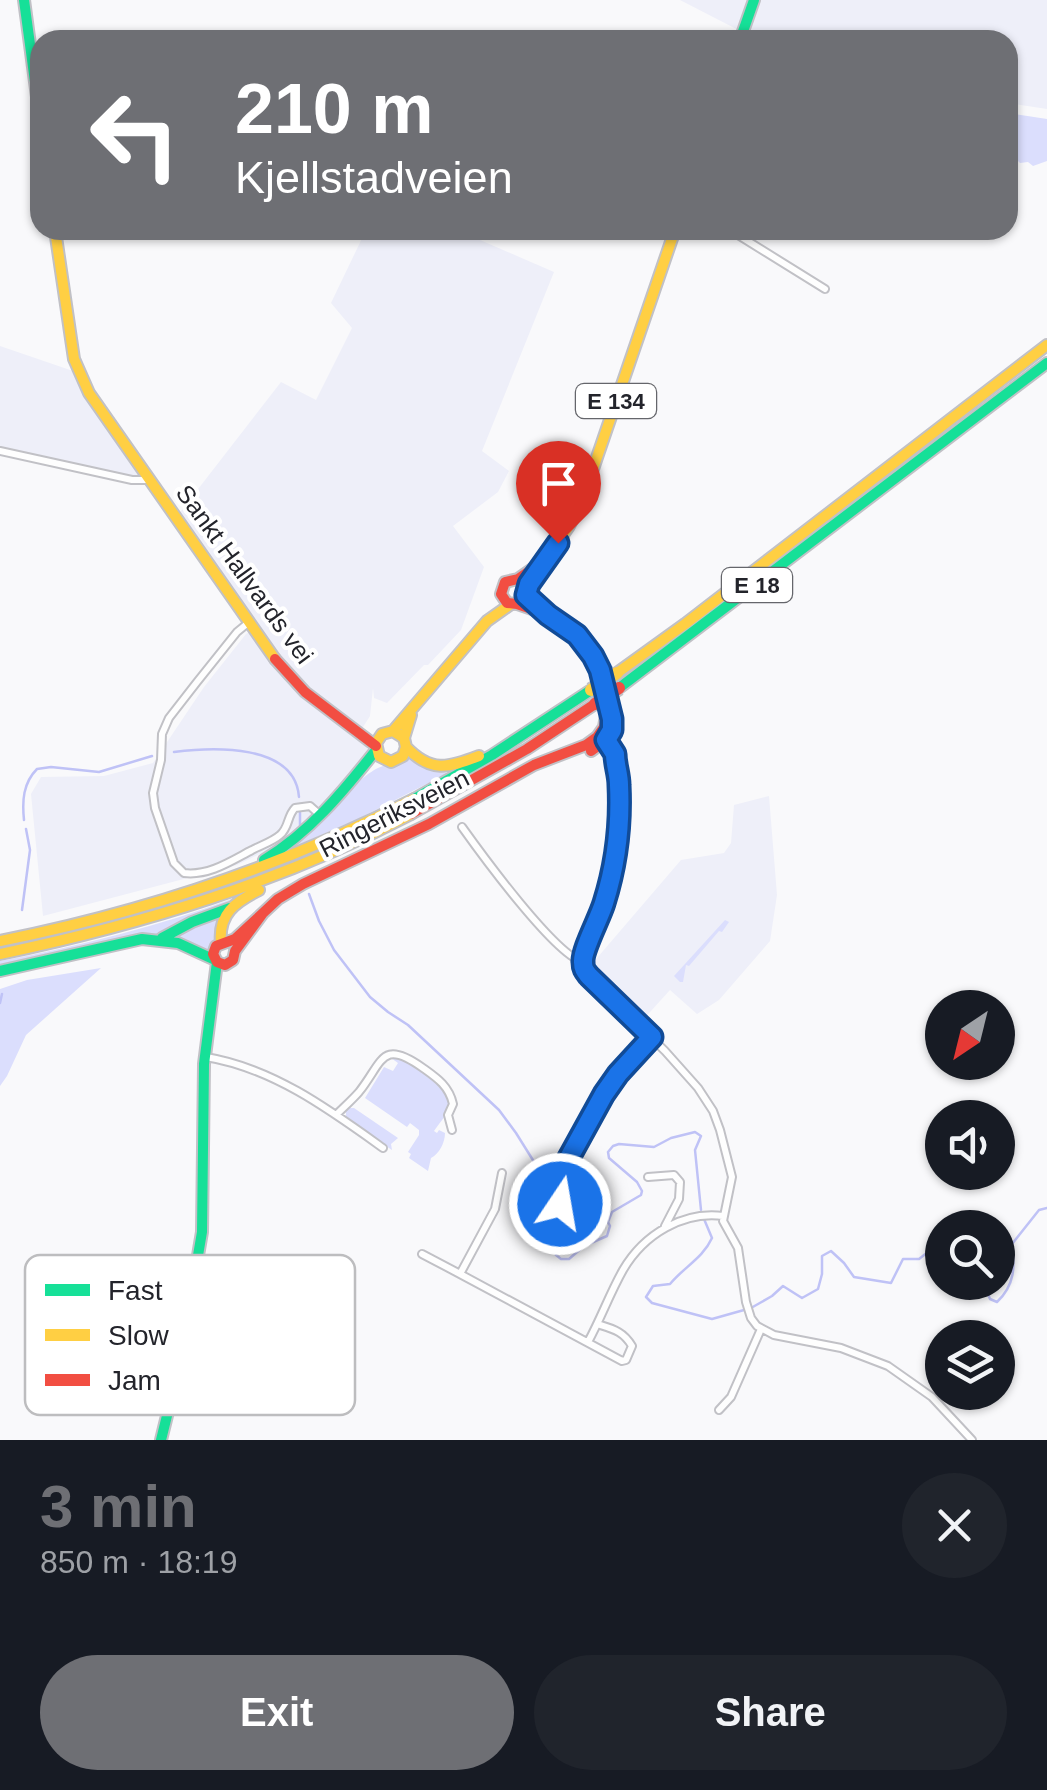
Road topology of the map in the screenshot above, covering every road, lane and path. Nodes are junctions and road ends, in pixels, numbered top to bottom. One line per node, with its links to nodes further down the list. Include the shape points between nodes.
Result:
1 (24, 0): 4 (main road)
2 (754, 0): 3 (main road)
3 (744, 30)
4 (30, 45)
5 (57, 240): 14 (main road, Sankt Hallvards vei, via 78,374)
6 (672, 240): 15 (main road, E 134, via 586,491 569,526)
7 (746, 240): 8 (street)
8 (825, 289)
9 (1047, 345): 12 (main road, E 18)
10 (1047, 363): 12 (main road, E 18)
11 (0, 451): 14 (street, Sankt Hallvards vei)
12 (906, 463): 13 (main road, E 18)
13 (889, 475): 17 (main road, E 18, bridge); 17 (main road, E 18, bridge, via 616,673)
14 (149, 480): 16 (main road, Sankt Hallvards vei)
15 (517, 594): 17 (main road, via 588,648 600,670); 20 (main road, via 487,620)
16 (248, 623): 20 (main road, Sankt Hallvards vei, via 326,710); 21 (street, via 162,734 153,799 174,863 184,874 205,872 284,832 290,812 300,806)
17 (598, 699): 18 (main road, E 18); 19 (main road, via 606,721); 23 (main road, E 18, via 440,800)
18 (522, 737): 20 (main road, E 18, via 444,767 423,764); 24 (main road, E 18, via 394,810)
19 (601, 741): 28 (main road, Ringeriksveien, via 534,765 408,836 294,889); 31 (street, via 620,786 615,857)
20 (389, 744): 21 (main road, E 18)
21 (320, 814): 24 (main road, E 18, via 278,852)
22 (462, 828): 31 (street, via 524,907)
23 (314, 861): 25 (main road, E 18); 29 (main road, E 18, via 162,916)
24 (218, 884): 27 (main road, E 18)
25 (232, 907): 26 (main road, E 18); 28 (main road, via 220,924)
26 (159, 939): 30 (main road, E 18); 32 (main road, E 18)
27 (0, 941)
28 (228, 946): 30 (main road, via 215,949); 30 (main road, via 235,958)
29 (0, 954)
30 (220, 962): 34 (main road, via 222,984)
31 (583, 962): 33 (street, via 589,976)
32 (0, 971)
33 (652, 1037): 40 (street, via 604,1094 560,1174); 41 (street, via 716,1118 732,1177)
34 (206, 1062): 35 (street, via 242,1066); 44 (main road)
35 (336, 1114): 36 (street, via 379,1061 398,1054 448,1090); 37 (street)
36 (452, 1130)
37 (383, 1148)
38 (502, 1173): 45 (street, via 495,1209)
39 (648, 1177): 42 (street, via 674,1175 680,1182)
40 (560, 1204)
41 (723, 1216): 42 (street, via 693,1216); 47 (street, via 740,1252 748,1308)
42 (664, 1227): 46 (street, via 629,1260)
43 (422, 1254): 45 (street)
44 (198, 1255)
45 (460, 1274): 48 (street)
46 (597, 1324): 48 (street); 48 (street, via 626,1336 632,1346 628,1357 622,1361)
47 (761, 1329): 49 (street); 52 (street, via 888,1366 932,1396)
48 (588, 1342)
49 (719, 1410)
50 (168, 1415): 51 (main road)
51 (161, 1440)
52 (972, 1440)

